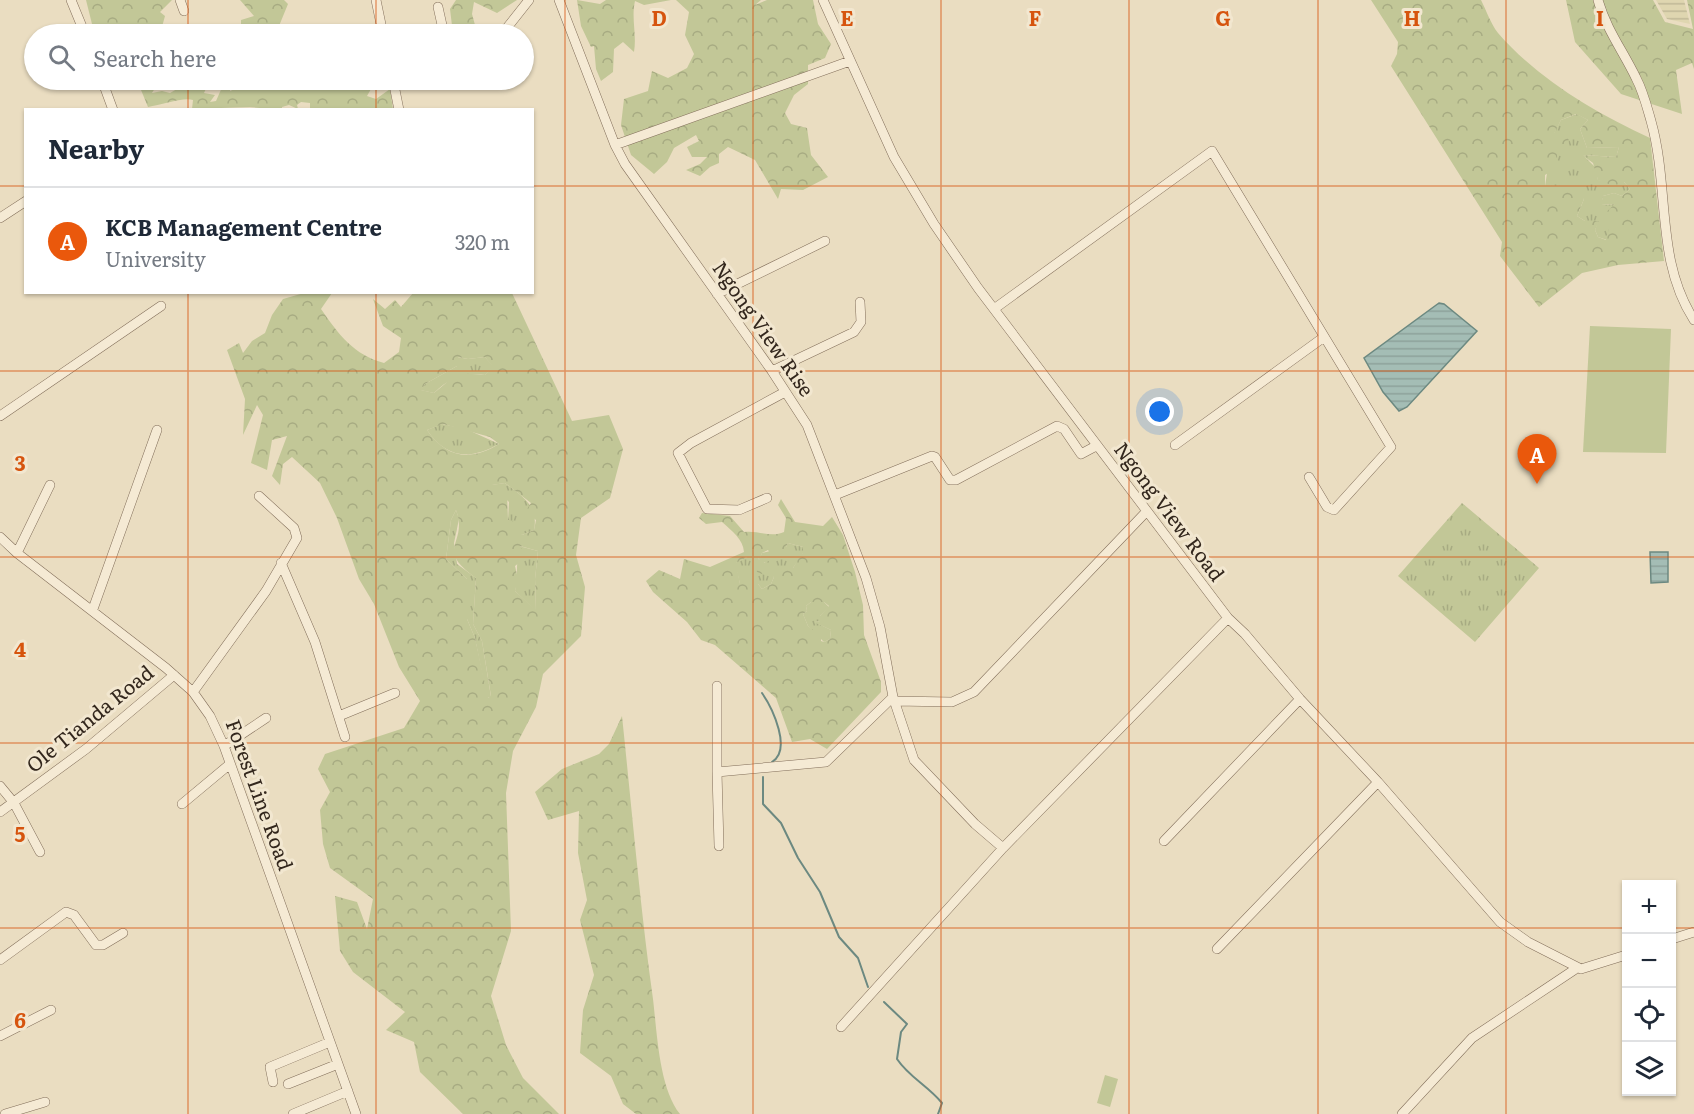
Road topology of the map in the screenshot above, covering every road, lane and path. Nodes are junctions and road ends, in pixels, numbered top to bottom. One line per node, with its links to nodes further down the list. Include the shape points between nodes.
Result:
1 (71, 0): 10 (street)
2 (180, 0): 9 (street)
3 (376, 0): 11 (street)
4 (529, 0): 13 (street)
5 (559, 0): 19 (street, Ngong View Rise)
6 (823, 0): 14 (street, Ngong View Road)
7 (1598, 0): 27 (street, via 1603,19 1637,80 1651,123 1661,172 1672,274 1682,302)
8 (438, 7): 12 (street)
9 (184, 11)
10 (81, 24)
11 (381, 24)
12 (442, 24)
13 (510, 24)
14 (850, 60): 19 (street); 26 (street, Ngong View Road, via 904,176)
15 (106, 90): 17 (street)
16 (395, 90): 18 (street)
17 (112, 108)
18 (399, 108)
19 (615, 145): 23 (street, Ngong View Rise)
20 (24, 202): 21 (street)
21 (0, 218)
22 (825, 241): 23 (street)
23 (717, 294): 29 (street, Ngong View Rise)
24 (860, 302): 29 (street, via 858,329)
25 (161, 306): 31 (street)
26 (994, 309): 28 (street, via 1212,151); 34 (street, Ngong View Road)
27 (1694, 320)
28 (1324, 337): 33 (street); 35 (street, via 1392,447 1334,510 1327,507)
29 (772, 371): 30 (street, Ngong View Rise)
30 (785, 392): 37 (street, Ngong View Rise, via 807,425); 39 (street, via 678,453 707,509 739,510)
31 (0, 416)
32 (157, 430): 44 (street)
33 (1175, 445)
34 (1096, 446): 37 (street, via 1081,454 1064,429 1057,426 956,480 950,480 932,456); 40 (street, Ngong View Road)
35 (1309, 477)
36 (50, 484): 42 (street)
37 (835, 495): 50 (street, Ngong View Rise, via 866,578)
38 (259, 496): 43 (street, via 297,533)
39 (768, 498)
40 (1146, 512): 45 (street, Ngong View Road); 50 (street, via 974,692 952,702)
41 (0, 537): 42 (street, Forest Line Road)
42 (17, 553): 44 (street, Forest Line Road)
43 (281, 563): 48 (street, via 266,591); 52 (street, via 315,642)
44 (93, 609): 46 (street, Forest Line Road)
45 (1228, 618): 51 (street, Ngong View Road); 65 (street)
46 (174, 675): 48 (street, Forest Line Road); 60 (street, Ole Tianda Road)
47 (717, 686): 57 (street)
48 (193, 692): 55 (street, Forest Line Road)
49 (395, 693): 52 (street)
50 (894, 699): 57 (street, via 822,764); 65 (street, Ngong View Rise, via 914,760)
51 (1300, 699): 58 (street, Ngong View Road); 63 (street)
52 (339, 716): 54 (street)
53 (266, 718): 55 (street)
54 (345, 736)
55 (225, 746): 56 (street, Forest Line Road)
56 (230, 764): 61 (street); 77 (street, Forest Line Road)
57 (717, 772): 64 (street)
58 (1378, 783): 70 (street); 73 (street, Ngong View Road, via 1500,922)
59 (0, 786): 60 (street)
60 (14, 803): 62 (street, Ole Tianda Road); 66 (street)
61 (182, 804)
62 (0, 812)
63 (1164, 841)
64 (719, 846)
65 (1003, 848): 75 (street)
66 (40, 852)
67 (1694, 932): 69 (street)
68 (123, 933): 72 (street, via 104,945 96,945 74,915 66,912)
69 (1676, 937)
70 (1217, 949)
71 (1622, 956): 73 (street)
72 (0, 960)
73 (1577, 970): 86 (street, via 1472,1038)
74 (51, 1010): 76 (street)
75 (841, 1027)
76 (0, 1036)
77 (330, 1042): 78 (street, Forest Line Road); 79 (street, via 270,1067)
78 (338, 1064): 80 (street); 81 (street, Forest Line Road)
79 (273, 1082)
80 (288, 1084)
81 (348, 1091): 84 (street); 85 (street, Forest Line Road)
82 (45, 1102): 83 (street)
83 (5, 1114)
84 (293, 1114)
85 (356, 1114)
86 (1402, 1114)

